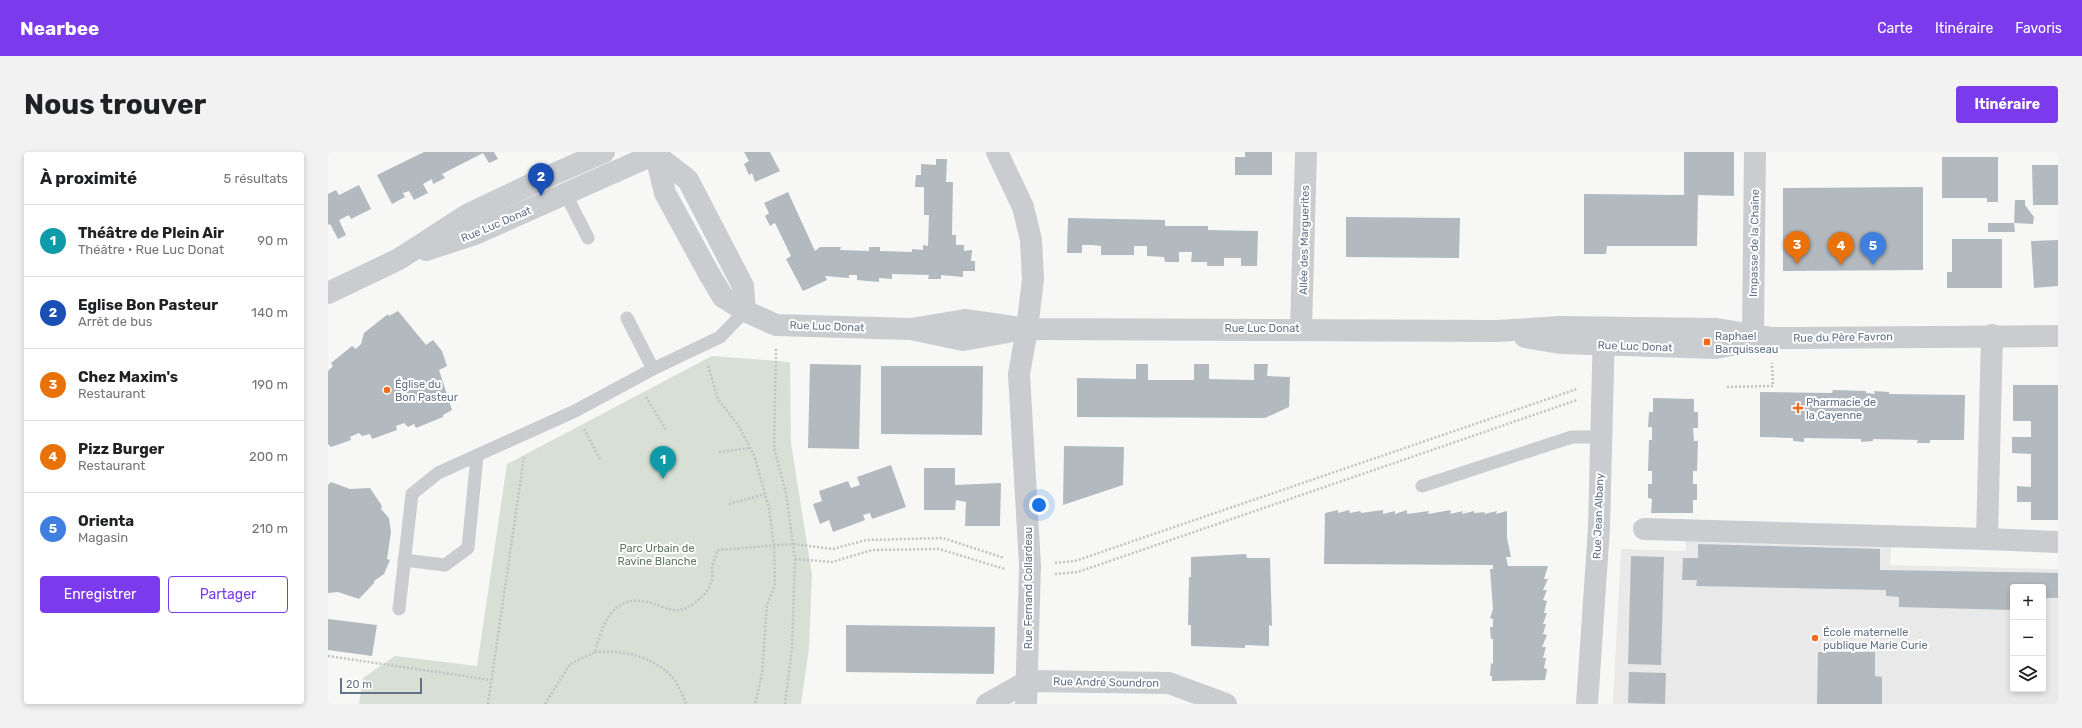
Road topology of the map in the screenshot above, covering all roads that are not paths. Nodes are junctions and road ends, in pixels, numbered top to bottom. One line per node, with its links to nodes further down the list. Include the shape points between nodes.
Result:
1 (604, 152): 8 (street, Rue Luc Donat, via 467,214)
2 (997, 152): 13 (street, Rue Fernand Collardeau, via 1023,207 1031,240 1032,278)
3 (1306, 152): 12 (street, Allée des Marguerites)
4 (1755, 152): 16 (street, Impasse de la Chaîne)
5 (654, 153): 6 (street, Rue Luc Donat); 10 (street, Rue Luc Donat, via 665,193 708,272 723,297)
6 (565, 193): 7 (lane); 8 (street, Rue Luc Donat, via 475,234)
7 (588, 238)
8 (399, 259): 9 (street, Rue Luc Donat)
9 (328, 293)
10 (745, 311): 13 (street, Rue Luc Donat, via 776,325 911,329 965,320); 18 (lane, via 720,337)
11 (627, 318): 18 (lane)
12 (1301, 328): 13 (street, Rue Luc Donat); 15 (street, Rue Luc Donat, via 1498,331 1546,327)
13 (1027, 329): 27 (street, Rue Fernand Collardeau, via 1019,374 1030,572)
14 (1992, 335): 16 (street, Rue du Père Favron); 17 (street, Rue du Père Favron); 23 (street)
15 (1604, 336): 16 (street, Rue Luc Donat, via 1716,348); 19 (street, Rue Jean Albany, via 1593,386)
16 (1763, 336)
17 (2058, 336)
18 (653, 369): 20 (lane, via 575,411)
19 (1601, 437): 21 (lane, via 1572,437); 31 (street, Rue Jean Albany, via 1599,528)
20 (477, 456): 25 (lane, via 438,473 412,494); 25 (lane, via 468,548 445,565)
21 (1422, 486)
22 (1644, 530): 23 (street)
23 (1987, 539): 24 (street)
24 (2058, 542)
25 (404, 560): 26 (lane)
26 (399, 609)
27 (1028, 681): 28 (street); 29 (street, Rue Fernand Collardeau); 30 (street, Rue André Soundron, via 1169,683)
28 (987, 704)
29 (1026, 704)
30 (1226, 704)
31 (1588, 704)

